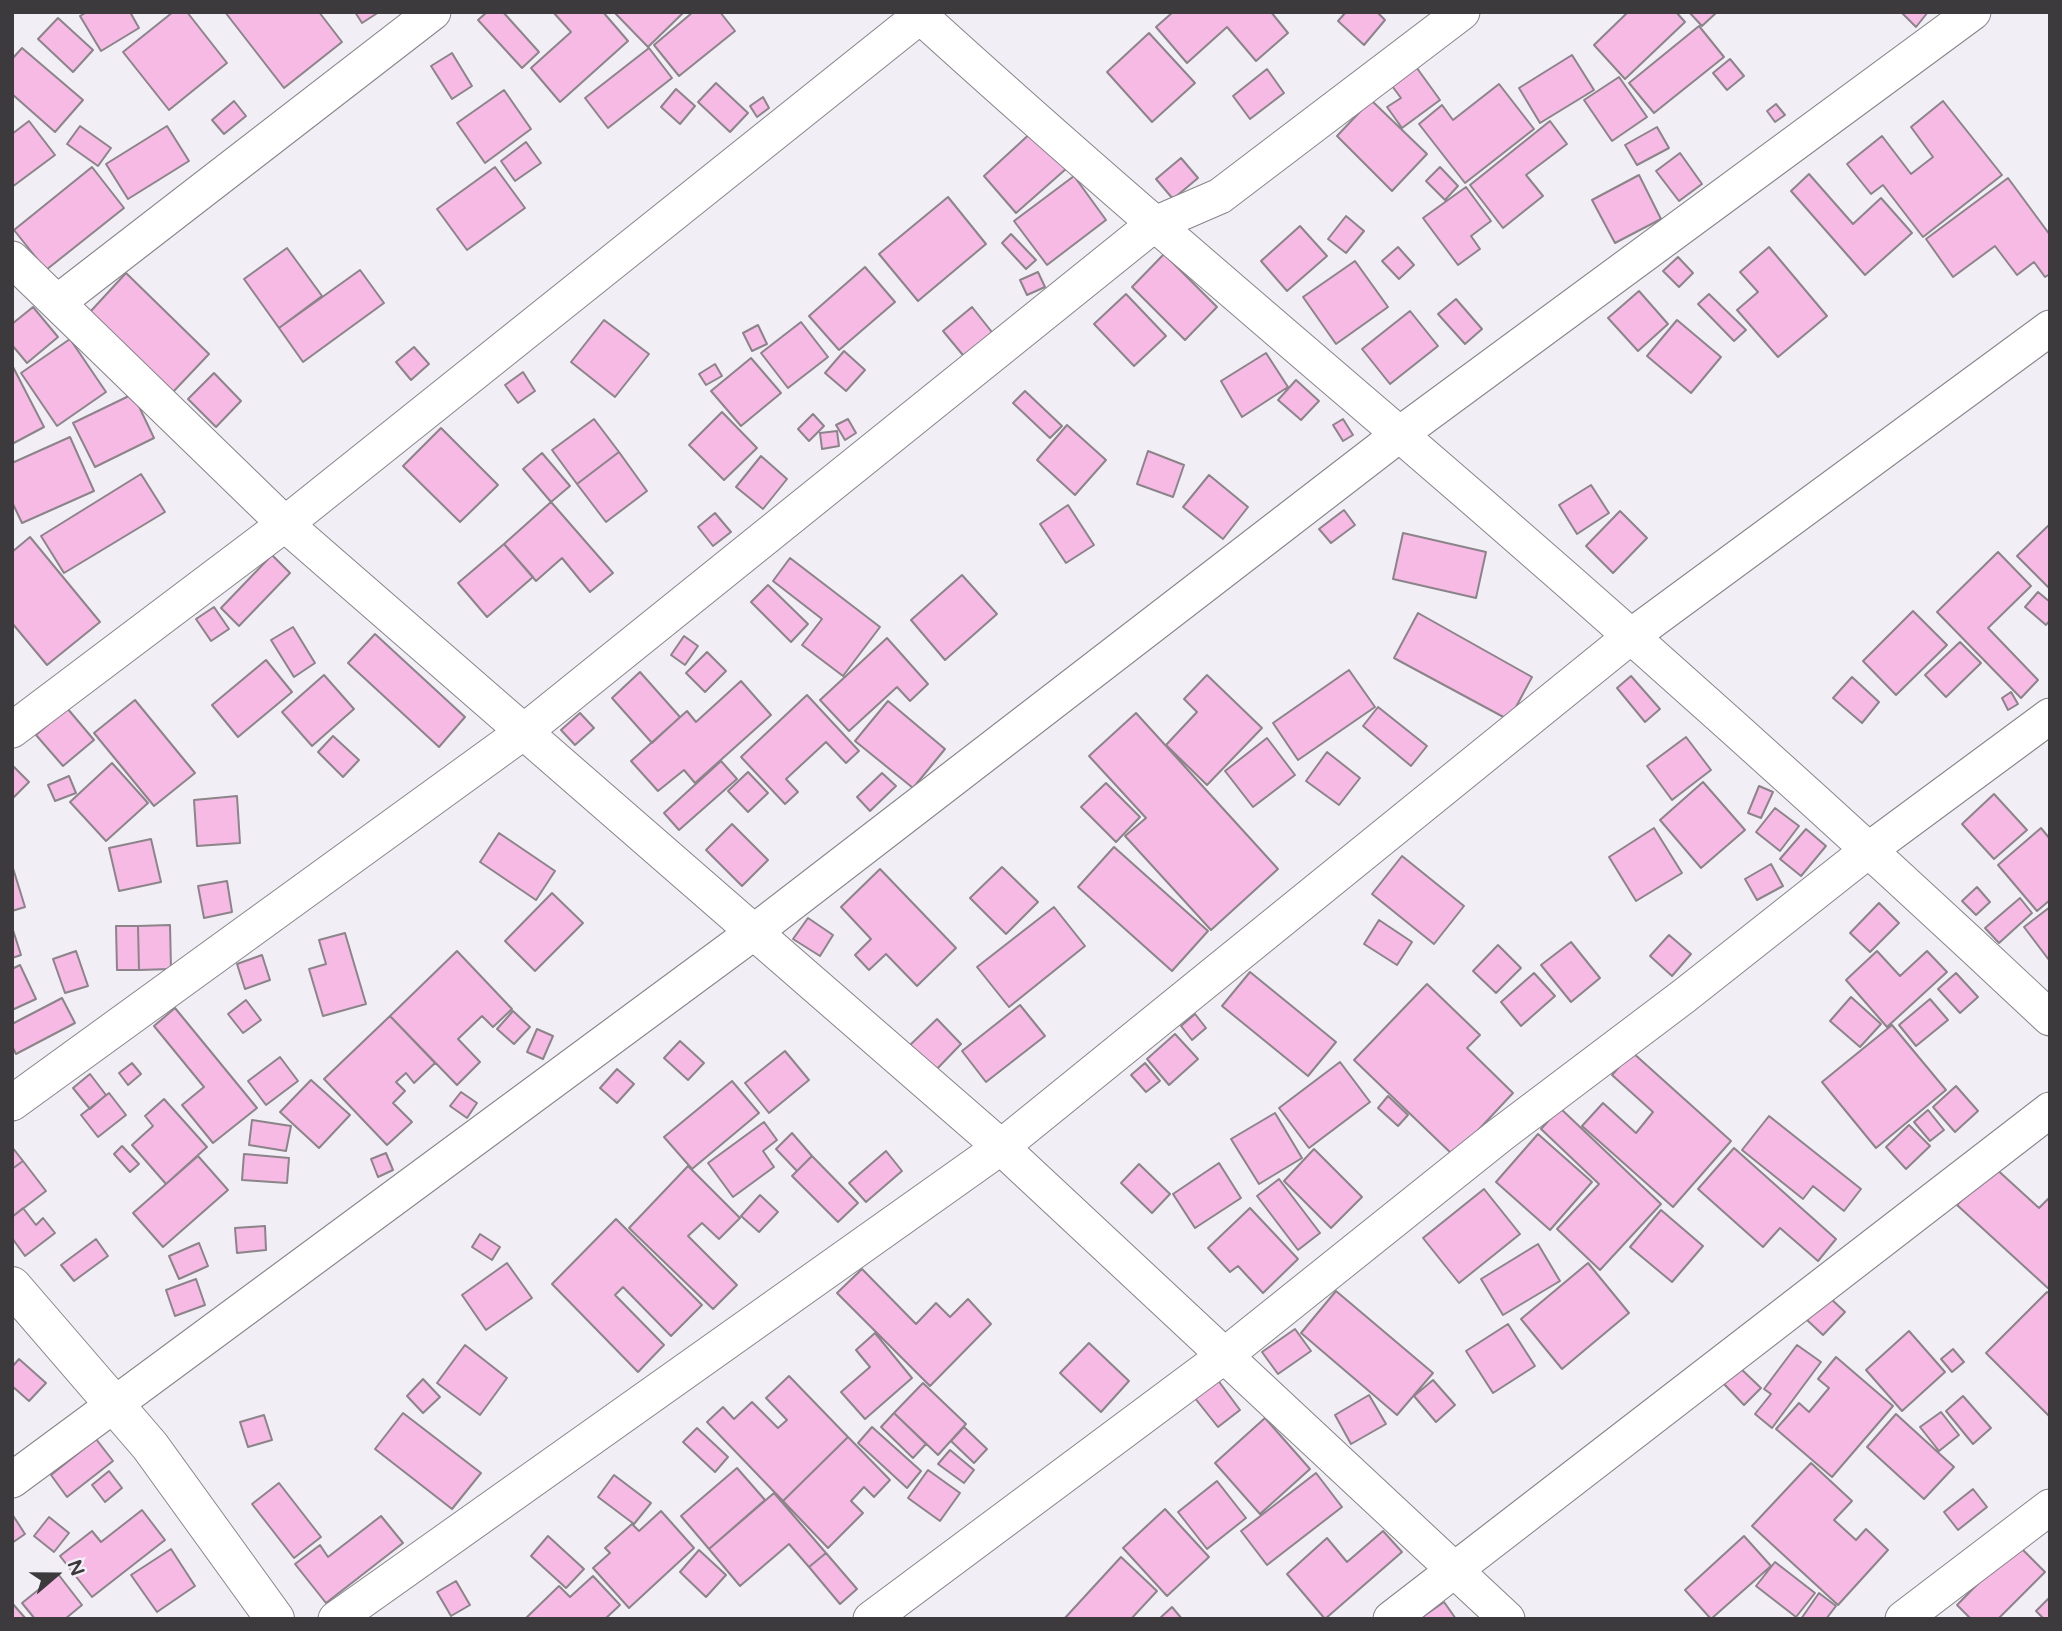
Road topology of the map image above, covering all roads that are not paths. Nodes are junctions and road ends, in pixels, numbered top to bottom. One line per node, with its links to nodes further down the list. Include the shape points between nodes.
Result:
1 (433, 12): 7 (street)
2 (1462, 12): 5 (street, via 1220,196)
3 (1973, 12): 9 (street)
4 (920, 13): 5 (street); 10 (street)
5 (1153, 225): 9 (street); 14 (street)
6 (12, 260): 7 (street)
7 (58, 302): 10 (street)
8 (2050, 328): 11 (street)
9 (1400, 435): 11 (street); 16 (street)
10 (285, 524): 13 (street); 14 (street)
11 (1630, 637): 15 (street); 20 (street)
12 (2050, 716): 15 (street)
13 (12, 730)
14 (526, 730): 16 (street); 18 (street)
15 (1870, 849): 17 (street); 22 (street)
16 (754, 932): 20 (street); 23 (street)
17 (2050, 1018)
18 (12, 1103)
19 (2050, 1110): 26 (street)
20 (1001, 1147): 22 (street); 28 (street)
21 (12, 1286): 23 (street)
22 (1224, 1356): 26 (street); 29 (street)
23 (113, 1403): 24 (street); 27 (street, via 150,1446)
24 (12, 1480)
25 (2050, 1507): 32 (street)
26 (1456, 1571): 30 (street); 31 (street)
27 (275, 1619)
28 (336, 1619)
29 (871, 1619)
30 (1391, 1619)
31 (1507, 1619)
32 (1903, 1619)

